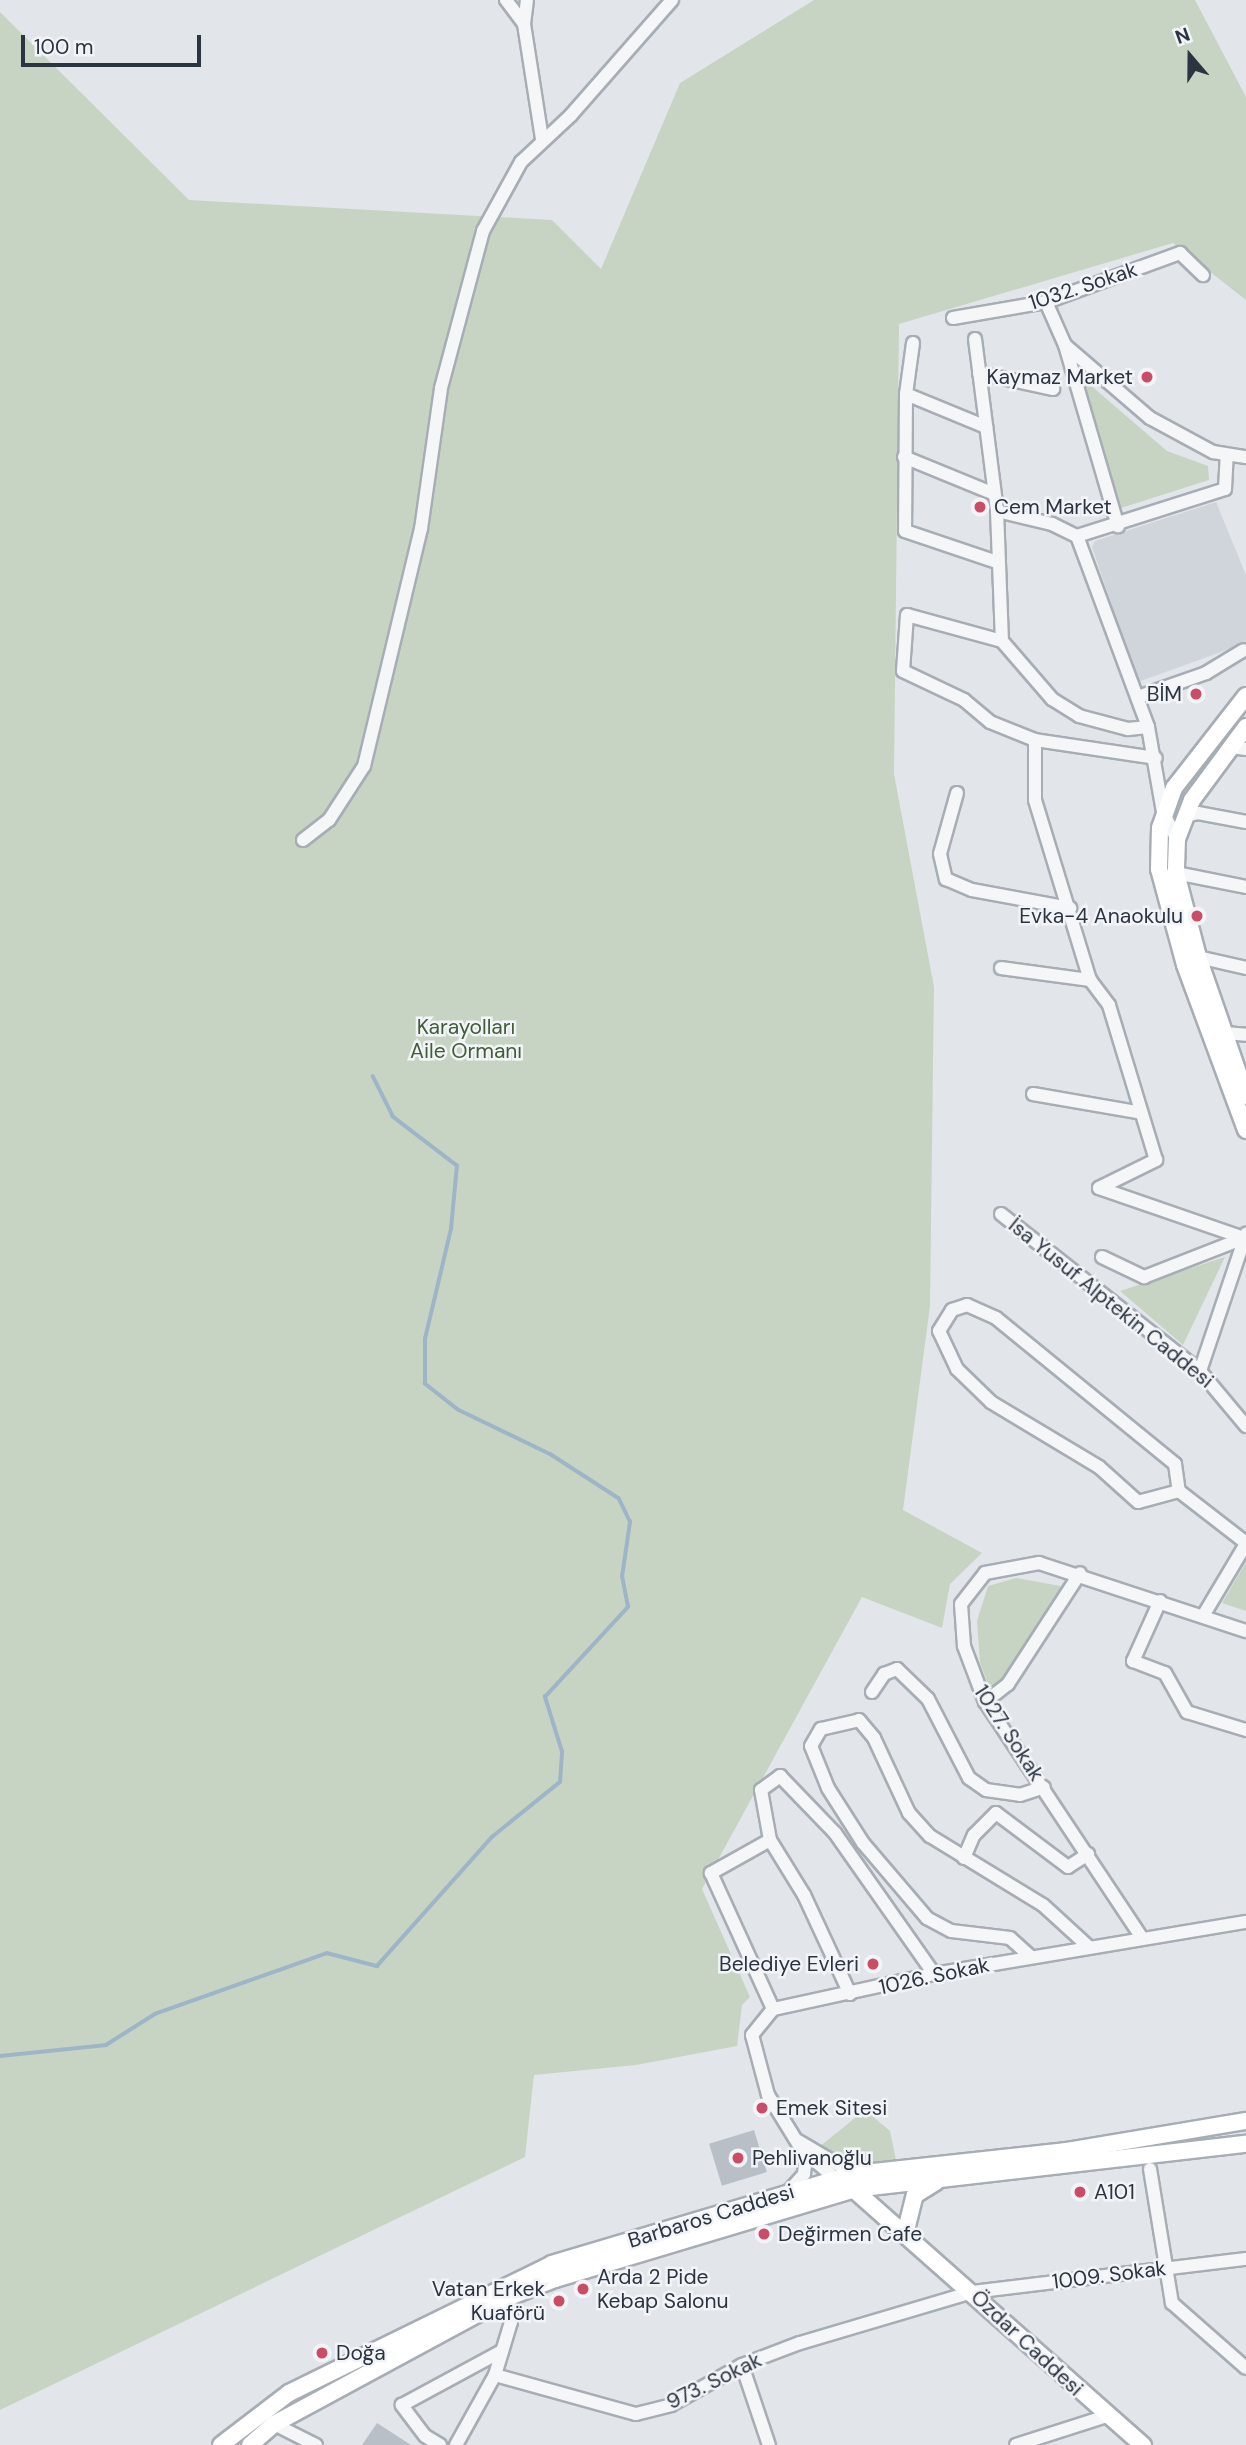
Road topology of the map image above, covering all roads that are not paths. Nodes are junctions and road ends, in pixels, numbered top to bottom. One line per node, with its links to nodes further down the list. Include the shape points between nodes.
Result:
1 (506, 0): 4 (street)
2 (527, 0): 4 (street)
3 (672, 0): 5 (street, via 571,116)
4 (524, 24): 5 (street)
5 (542, 139): 38 (street, via 521,162 482,231 441,388 421,528 364,766 330,820)
6 (1203, 275): 7 (street, 1032. Sokak, via 1180,253)
7 (1046, 302): 8 (street, 1032. Sokak); 11 (street)
8 (953, 318)
9 (975, 339): 12 (street)
10 (913, 343): 14 (street)
11 (1065, 345): 16 (street, via 1150,418); 21 (street)
12 (979, 373): 13 (street); 15 (street)
13 (1053, 389)
14 (906, 394): 15 (street); 17 (street)
15 (986, 427): 19 (street)
16 (1227, 456): 18 (street); 21 (street, via 1225,489)
17 (904, 457): 19 (street); 23 (street, via 905,531)
18 (1246, 457)
19 (994, 494): 20 (street)
20 (997, 511): 22 (street); 23 (street)
21 (1118, 526): 22 (street)
22 (1077, 536): 27 (street)
23 (997, 562): 24 (street)
24 (1002, 641): 28 (street, via 1052,699 1080,716 1128,729); 30 (street, via 907,615 904,671 964,700 990,722)
25 (1244, 650): 27 (street, via 1206,673)
26 (1246, 696): 34 (main road, via 1203,746)
27 (1138, 697): 28 (street)
28 (1148, 727): 32 (street)
29 (1246, 727): 31 (main road)
30 (1035, 740): 32 (street); 41 (street, via 1035,800)
31 (1238, 748): 35 (main road)
32 (1156, 758): 34 (street)
33 (957, 793): 41 (street, via 940,854 946,879 972,890)
34 (1163, 812): 37 (street); 51 (main road, via 1163,884 1185,965)
35 (1185, 816): 36 (street, via 1198,813); 37 (main road)
36 (1246, 822)
37 (1177, 839): 39 (main road)
38 (303, 840)
39 (1176, 873): 40 (street); 42 (main road)
40 (1246, 887)
41 (1070, 908): 45 (street)
42 (1198, 957): 44 (street); 46 (main road)
43 (1001, 968): 45 (street)
44 (1246, 968)
45 (1090, 980): 50 (street, via 1109,1005)
46 (1225, 1033): 47 (street); 49 (main road)
47 (1246, 1035)
48 (1033, 1094): 50 (street)
49 (1246, 1096)
50 (1137, 1112): 53 (street, via 1156,1160 1099,1188)
51 (1246, 1130)
52 (1001, 1214): 55 (street, İsa Yusuf Alptekin Caddesi)
53 (1245, 1236): 54 (street, via 1144,1277); 55 (street)
54 (1102, 1258)
55 (1200, 1371): 56 (street, İsa Yusuf Alptekin Caddesi)
56 (1246, 1426)
57 (1178, 1490): 57 (street, via 1138,1502 1099,1467 991,1402 957,1369 939,1331 943,1320 967,1305 996,1318 1175,1464); 58 (street)
58 (1246, 1543): 61 (street)
59 (1080, 1573): 60 (street, 1027. Sokak); 64 (street, via 1008,1684); 64 (street, 1027. Sokak, via 1038,1563 1011,1564 975,1581 961,1604 961,1620 972,1674)
60 (1160, 1601): 61 (street, 1027. Sokak); 65 (street, via 1133,1661 1165,1673 1187,1712)
61 (1203, 1616): 62 (street, 1027. Sokak)
62 (1246, 1631)
63 (872, 1692): 66 (street, via 884,1674 897,1669 928,1699 969,1778 986,1790 1020,1796)
64 (985, 1702): 66 (street, 1027. Sokak)
65 (1246, 1730)
66 (1044, 1787): 68 (street, 1027. Sokak)
67 (770, 1840): 74 (street, via 761,1790 780,1776 835,1833); 75 (street, via 804,1895); 76 (street, via 711,1873)
68 (1088, 1854): 69 (street, via 1068,1867 996,1813 974,1835); 71 (street, 1027. Sokak)
69 (964, 1858): 72 (street, via 1043,1905); 73 (street, via 909,1813 874,1738 859,1720 821,1729 811,1746 828,1788 863,1843 927,1918 951,1931 1010,1938)
70 (1246, 1922): 71 (street, 1026. Sokak)
71 (1142, 1938): 72 (street, 1026. Sokak)
72 (1088, 1947): 73 (street, 1026. Sokak)
73 (1031, 1957): 74 (street, 1026. Sokak)
74 (934, 1974): 75 (street, 1026. Sokak)
75 (849, 1994): 76 (street, 1026. Sokak)
76 (773, 2009): 78 (street, via 752,2035 754,2055 768,2095)
77 (1246, 2121): 84 (main road, Barbaros Caddesi)
78 (797, 2141): 80 (street); 84 (street)
79 (1246, 2144): 83 (main road, Barbaros Caddesi)
80 (806, 2154): 82 (street); 86 (street, via 804,2174)
81 (1150, 2169): 89 (street)
82 (836, 2179): 84 (main road, Özdar Caddesi); 86 (main road, Barbaros Caddesi)
83 (941, 2179): 85 (main road, Barbaros Caddesi); 87 (main road, via 915,2195)
84 (854, 2182): 85 (main road, Barbaros Caddesi); 87 (main road, Özdar Caddesi); 90 (main road, Barbaros Caddesi)
85 (873, 2187): 87 (main road, Özdar Caddesi)
86 (786, 2194): 90 (main road, Barbaros Caddesi)
87 (910, 2233): 91 (main road, Özdar Caddesi)
88 (1246, 2259): 89 (street, 1009. Sokak)
89 (1165, 2268): 91 (street, 1009. Sokak); 94 (street, via 1172,2303)
90 (509, 2289): 92 (street, via 511,2322); 97 (main road, Barbaros Caddesi); 98 (main road, Barbaros Caddesi, via 289,2393)
91 (972, 2292): 93 (street, 973. Sokak); 96 (main road, Özdar Caddesi)
92 (502, 2351): 95 (street); 101 (street, via 402,2405 425,2436)
93 (742, 2365): 95 (street, 973. Sokak, via 671,2405 636,2414); 103 (street)
94 (1246, 2368)
95 (495, 2375): 102 (street)
96 (1108, 2416): 104 (street); 105 (main road, Özdar Caddesi)
97 (274, 2424): 99 (main road, Barbaros Caddesi); 100 (street)
98 (221, 2445)
99 (250, 2445)
100 (316, 2445)
101 (440, 2445)
102 (456, 2445)
103 (769, 2445)
104 (1016, 2445)
105 (1143, 2445)

